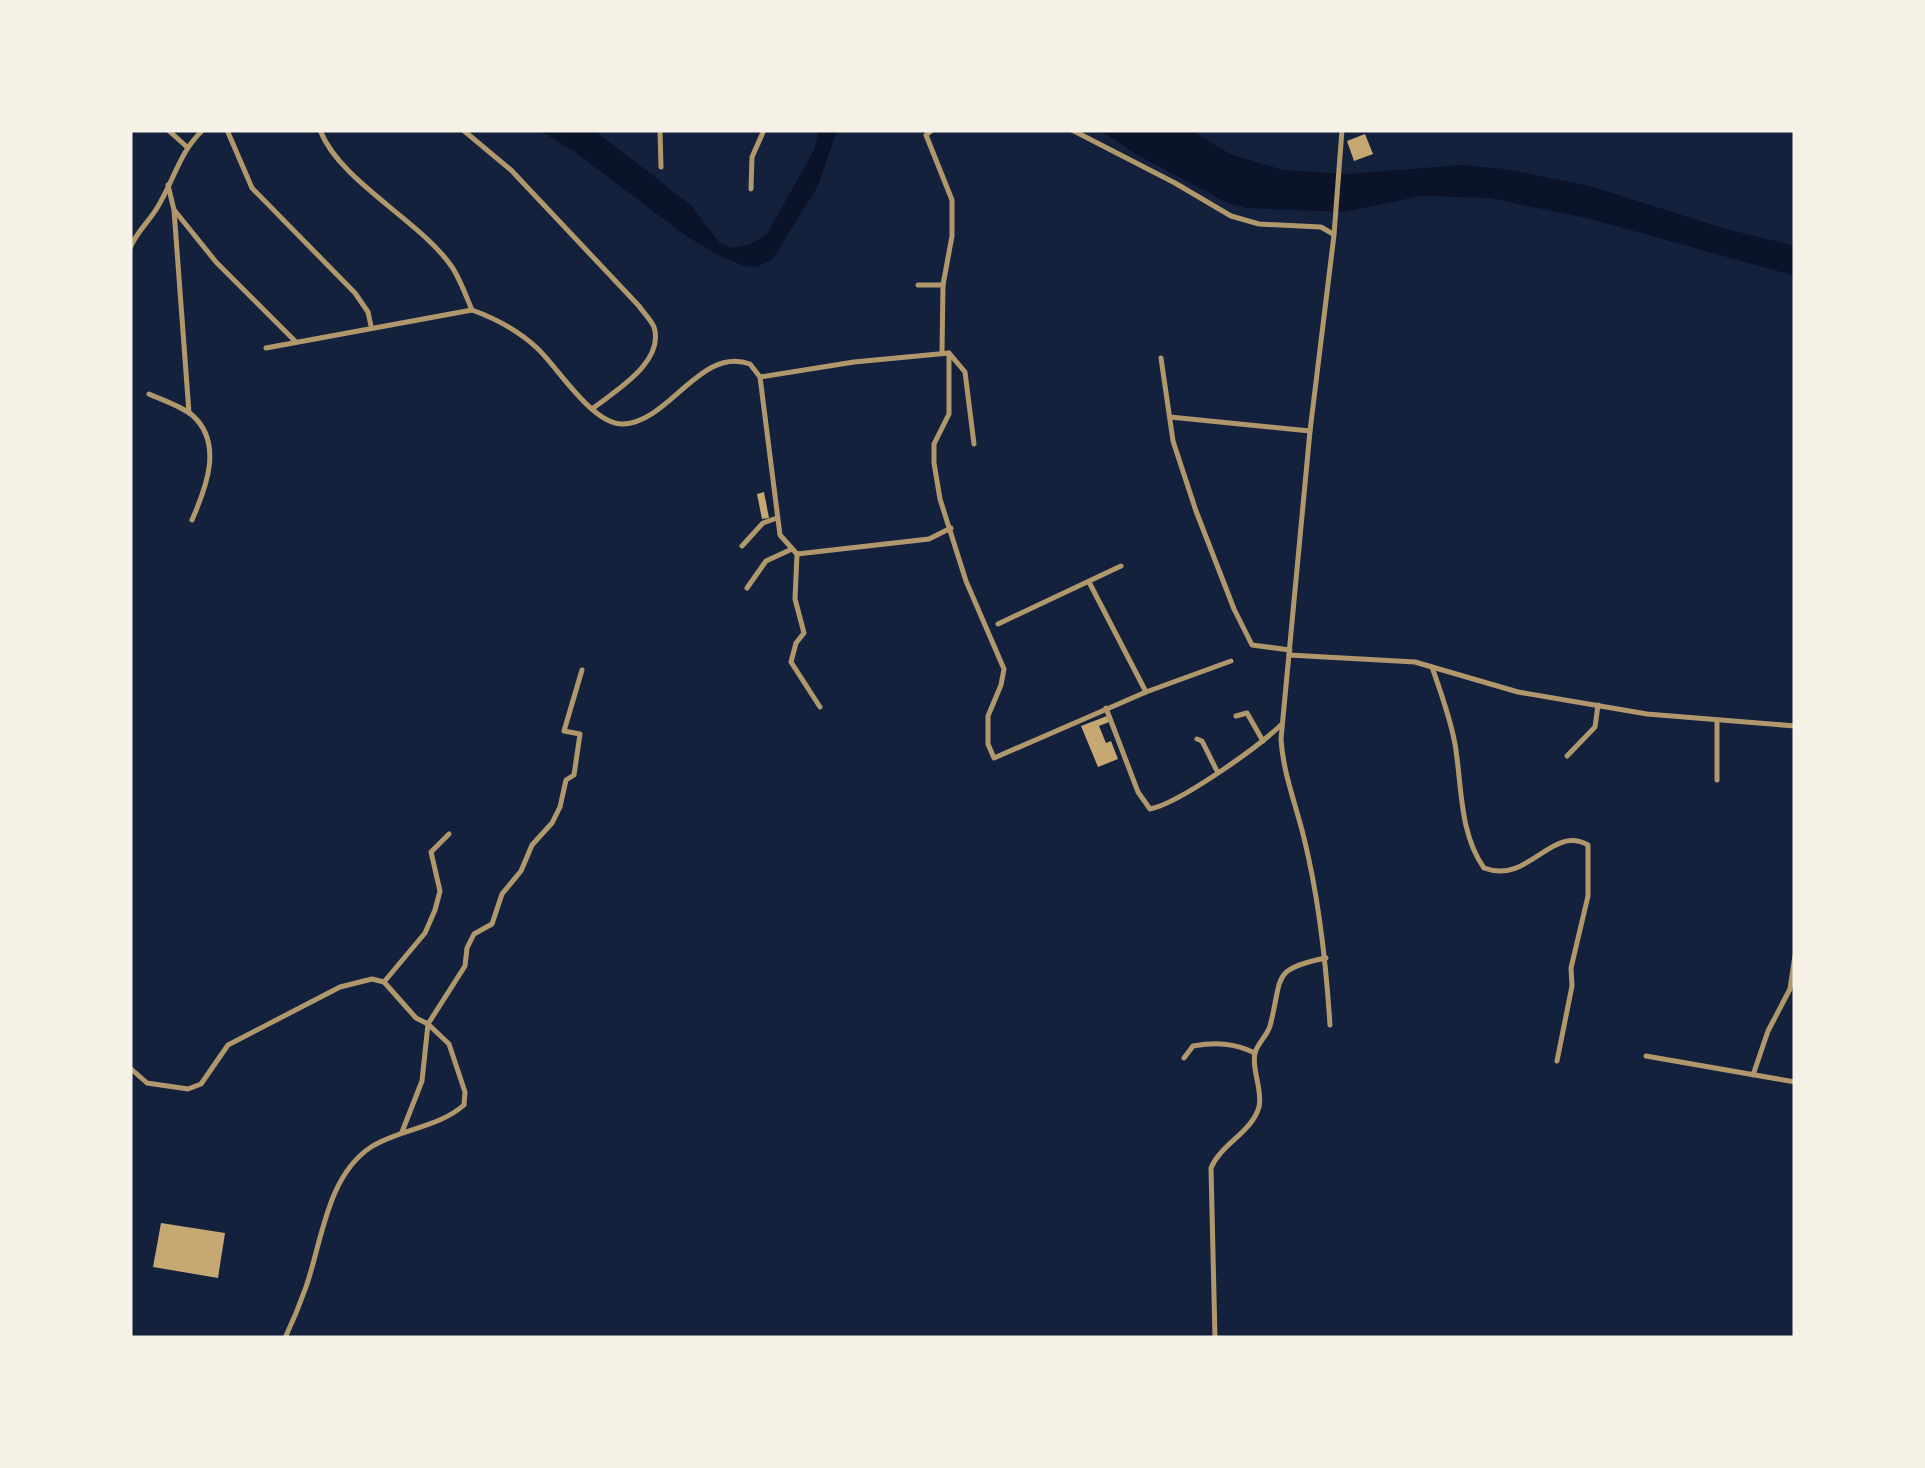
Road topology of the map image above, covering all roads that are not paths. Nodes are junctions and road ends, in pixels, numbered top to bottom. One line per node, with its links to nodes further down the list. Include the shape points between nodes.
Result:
1 (168, 130): 11 (street)
2 (203, 130): 11 (street)
3 (227, 130): 21 (street, via 252,188 355,293)
4 (320, 130): 20 (street, via 342,162 453,268)
5 (463, 130): 28 (street, via 511,170 654,326 652,350 640,370)
6 (660, 130): 12 (street)
7 (764, 130): 14 (street, via 752,157)
8 (932, 130): 19 (street, via 926,135 952,200)
9 (1072, 130): 16 (street, via 1230,216 1321,227)
10 (1342, 130): 16 (street)
11 (187, 147): 13 (street)
12 (661, 166)
13 (168, 186): 15 (street); 17 (street)
14 (752, 189)
15 (174, 210): 22 (street); 29 (street)
16 (1334, 235): 31 (street)
17 (130, 248)
18 (918, 285): 19 (street)
19 (943, 285): 24 (street)
20 (472, 310): 21 (street); 28 (street, via 528,340)
21 (371, 326): 22 (street)
22 (295, 342): 23 (street)
23 (266, 348)
24 (945, 352): 26 (street); 32 (street, via 965,372); 35 (street, via 949,414 934,444 934,463)
25 (1161, 358): 30 (street)
26 (760, 376): 28 (street, via 742,361 719,365 651,414 624,424); 33 (street)
27 (149, 394): 29 (street)
28 (592, 409)
29 (190, 413): 34 (street, via 212,456)
30 (1170, 417): 31 (street); 42 (street, via 1196,511 1248,642)
31 (1310, 431): 42 (street)
32 (974, 444)
33 (777, 518): 36 (street); 37 (street, via 780,535)
34 (192, 520)
35 (951, 528): 37 (street, via 929,539); 49 (street, via 1004,669 988,716 994,758)
36 (742, 546)
37 (794, 551): 40 (street, via 766,561); 48 (street, via 804,633 791,662)
38 (1121, 566): 39 (street)
39 (1090, 582): 41 (street); 46 (street)
40 (746, 588)
41 (998, 624)
42 (1290, 653): 44 (street); 52 (street)
43 (1231, 661): 46 (street)
44 (1432, 667): 47 (street, via 1518,692); 68 (street, via 1450,717 1466,822 1484,868 1500,872 1530,864 1556,843 1588,845 1588,896)
45 (582, 670): 63 (street, via 564,731 580,734 574,776 566,780 552,824 502,894 492,924 474,934 465,966)
46 (1146, 692): 49 (street)
47 (1598, 705): 51 (street); 56 (street, via 1590,734)
48 (820, 706)
49 (1106, 708): 57 (street, via 1150,810)
50 (1236, 716): 55 (street, via 1247,713)
51 (1717, 722): 53 (street); 58 (street)
52 (1283, 723): 55 (street); 61 (street, via 1284,762)
53 (1795, 726)
54 (1198, 739): 57 (street)
55 (1263, 741): 57 (street)
56 (1567, 756)
57 (1216, 771)
58 (1717, 780)
59 (449, 834): 62 (street, via 431,852 440,891 425,933)
60 (1795, 955): 70 (street, via 1790,989)
61 (1326, 958): 64 (street); 65 (street, via 1285,970 1269,1031)
62 (384, 982): 63 (street); 69 (street, via 340,987 242,1036 218,1056 201,1084 188,1089 146,1084)
63 (428, 1024): 72 (street, via 422,1081); 72 (street, via 454,1054 466,1099 458,1110)
64 (1330, 1025)
65 (1255, 1053): 67 (street, via 1217,1043 1193,1046); 74 (street, via 1259,1106 1210,1175)
66 (1646, 1056): 70 (street)
67 (1184, 1058)
68 (1557, 1061)
69 (130, 1068)
70 (1753, 1075): 71 (street)
71 (1795, 1082)
72 (402, 1134): 73 (street, via 366,1150 349,1167)
73 (286, 1338)
74 (1215, 1338)

